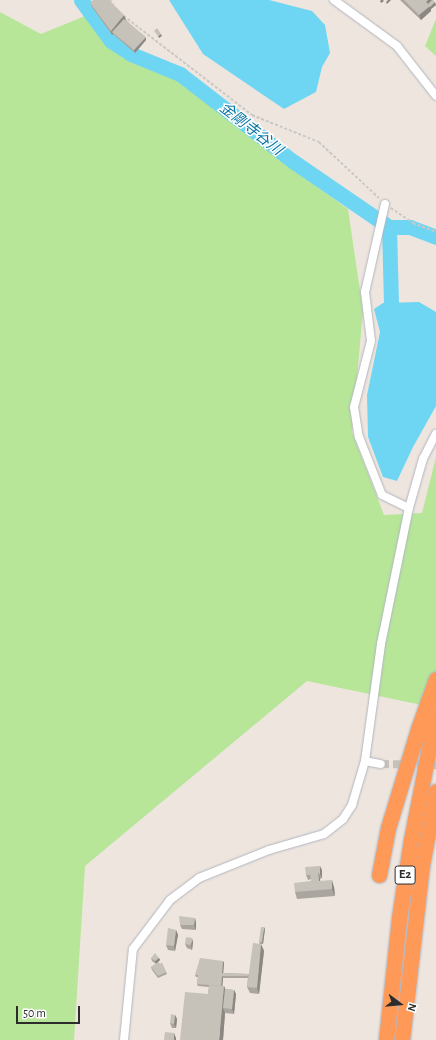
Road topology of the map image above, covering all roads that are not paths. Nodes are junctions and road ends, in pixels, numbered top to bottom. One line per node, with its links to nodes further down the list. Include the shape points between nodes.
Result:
1 (334, 0): 2 (street, via 398,46)
2 (436, 96)
3 (385, 204): 5 (street, via 365,292 371,341 354,407 359,437 382,495)
4 (436, 434): 5 (street, via 423,459)
5 (410, 508): 8 (street, via 381,644)
6 (436, 679): 11 (highway, via 388,828)
7 (436, 712): 13 (highway, E2, via 409,848)
8 (365, 761): 9 (street); 12 (street, via 352,805 343,819 324,834 269,850 199,878 170,900 133,949)
9 (381, 764)
10 (436, 791): 14 (highway, E2, via 422,865)
11 (379, 875)
12 (124, 1040)
13 (386, 1040)
14 (402, 1040)

